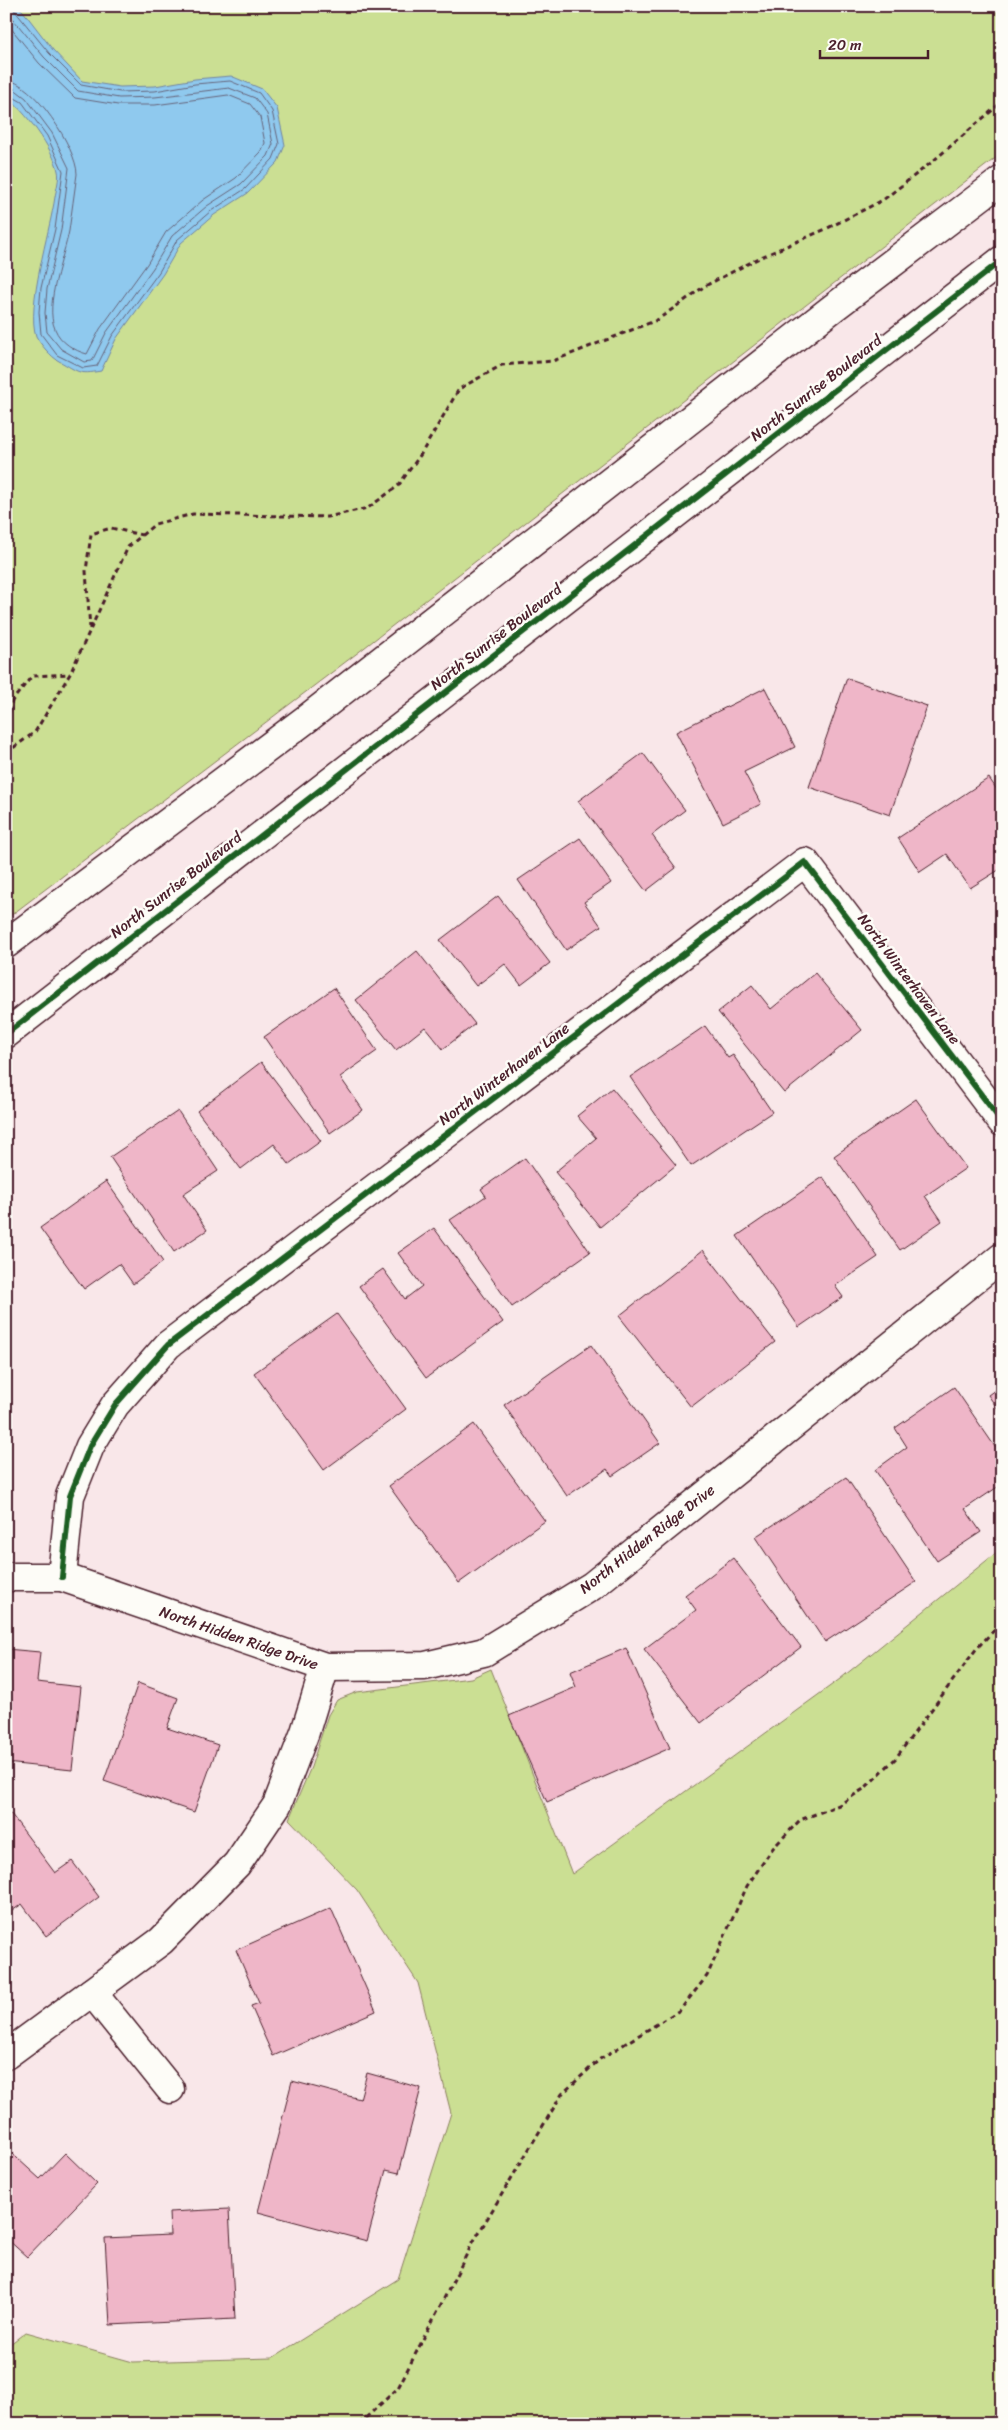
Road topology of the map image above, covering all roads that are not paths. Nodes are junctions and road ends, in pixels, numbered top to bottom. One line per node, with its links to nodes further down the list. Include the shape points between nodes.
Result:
1 (1002, 180): 3 (street, via 309,717)
2 (1002, 260): 4 (street, North Sunrise Boulevard)
3 (6, 944)
4 (6, 1034)
5 (1002, 1122): 8 (street, North Winterhaven Lane, via 805,862 168,1344 115,1405 90,1446 70,1496)
6 (1002, 1257): 9 (street, North Hidden Ridge Drive, via 592,1586 484,1652 425,1666)
7 (6, 1577): 8 (street, North Hidden Ridge Drive)
8 (62, 1577): 9 (street, North Hidden Ridge Drive)
9 (325, 1667): 10 (street, via 277,1806 237,1864 161,1941)
10 (92, 1992): 11 (street); 12 (street)
11 (6, 2055)
12 (170, 2089)

